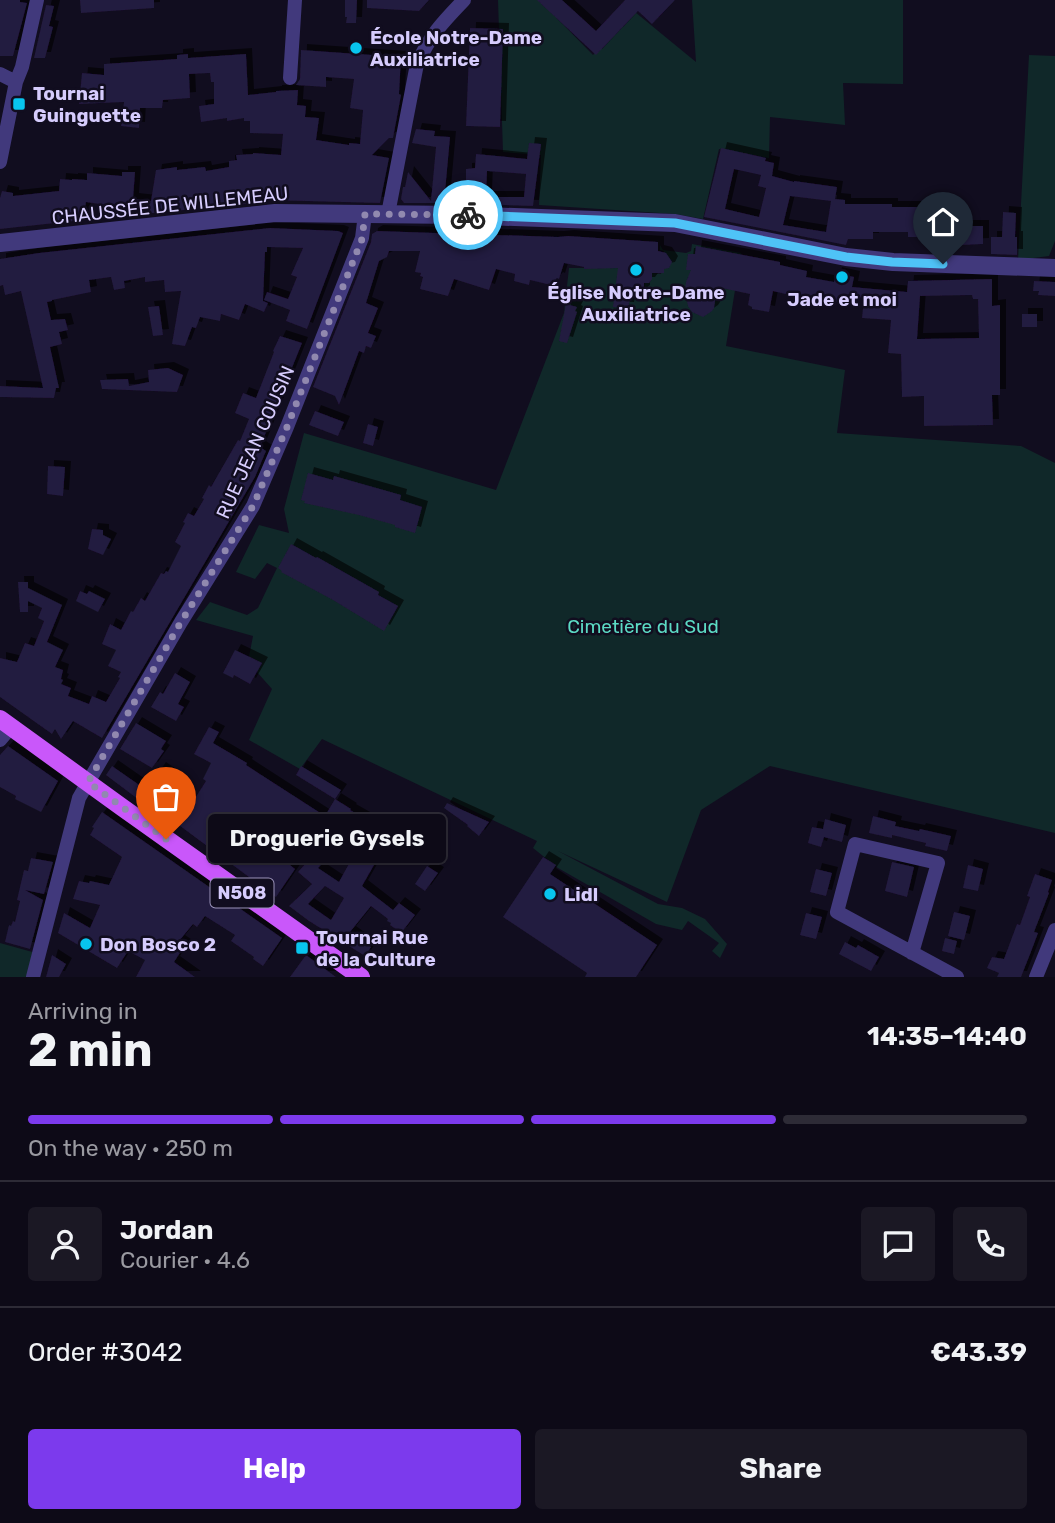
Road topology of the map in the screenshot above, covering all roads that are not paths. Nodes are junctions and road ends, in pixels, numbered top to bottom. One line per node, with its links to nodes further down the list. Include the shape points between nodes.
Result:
1 (37, 0): 6 (street)
2 (295, 0): 5 (street)
3 (464, 0): 9 (street, via 436,28 417,64)
4 (0, 74): 6 (street)
5 (290, 78)
6 (16, 82): 7 (street)
7 (0, 162)
8 (365, 214): 9 (street, CHAUSSÉE DE WILLEMEAU); 10 (street, CHAUSSÉE DE WILLEMEAU, via 275,213); 13 (street, RUE JEAN COUSIN, via 362,239 253,506)
9 (388, 214): 11 (street, CHAUSSÉE DE WILLEMEAU, via 675,223 858,258)
10 (0, 243)
11 (1055, 268)
12 (4, 729): 13 (main road, N508)
13 (88, 782): 16 (street, RUE JEAN COUSIN, via 79,798); 17 (main road, N508)
14 (1055, 930): 19 (street)
15 (912, 953): 15 (street, via 837,912 856,844 938,863); 18 (street)
16 (33, 977)
17 (361, 977)
18 (957, 977)
19 (1036, 977)

